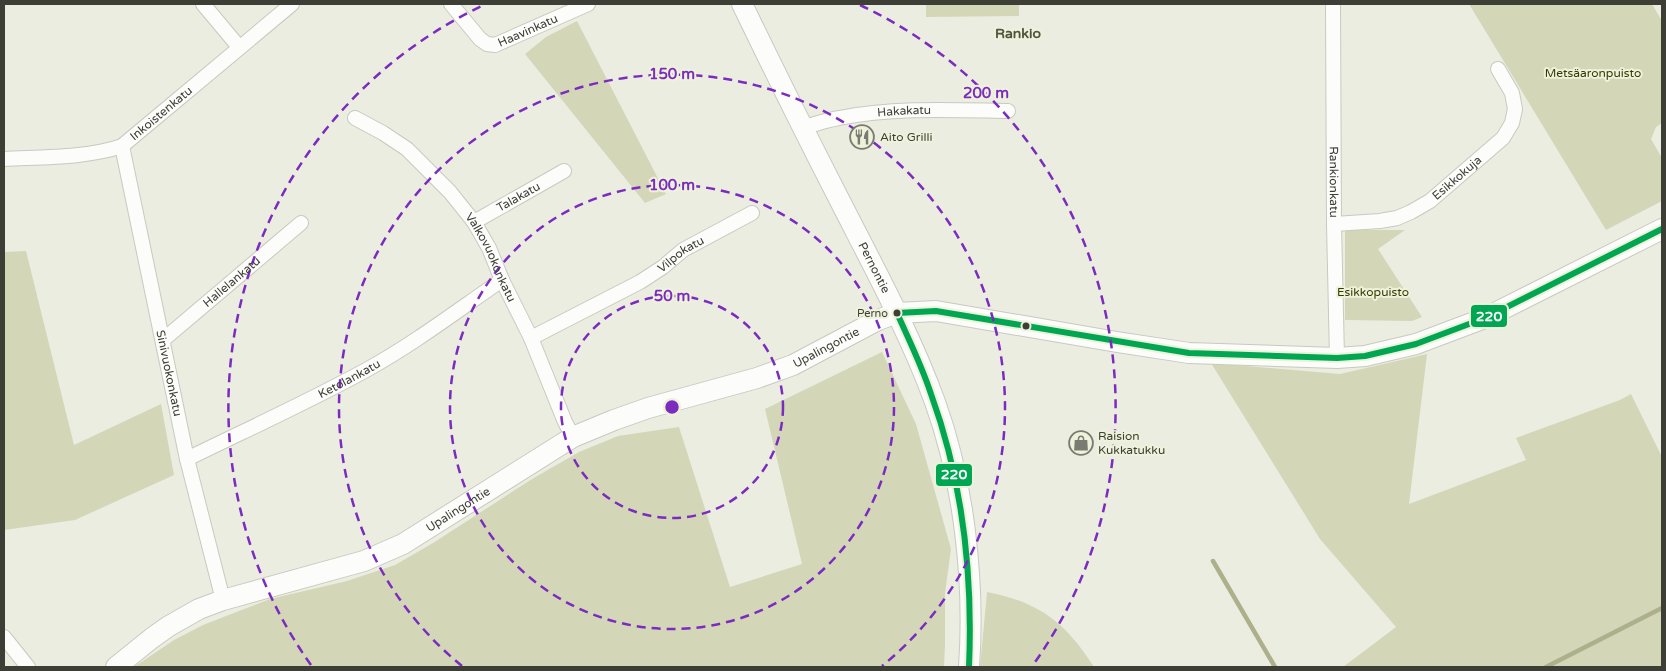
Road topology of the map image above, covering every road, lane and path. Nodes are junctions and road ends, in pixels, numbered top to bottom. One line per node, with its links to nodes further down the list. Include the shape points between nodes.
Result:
1 (203, 4): 7 (street)
2 (292, 4): 7 (street, Inkoistenkatu)
3 (451, 4): 4 (street, Haavinkatu, via 480,39 496,45)
4 (588, 4)
5 (742, 4): 11 (street, Pernontie)
6 (1333, 4): 18 (street, Rankionkatu)
7 (239, 47): 12 (street, Inkoistenkatu)
8 (1498, 69): 18 (street, Esikkokuja, via 1512,93 1515,109 1512,123 1503,138 1430,201 1410,212 1380,221)
9 (1008, 110): 11 (street, Hakakatu, via 871,113)
10 (356, 118): 16 (street, Valkovuokonkatu, via 407,149 450,192)
11 (802, 128): 21 (street, Pernontie)
12 (122, 146): 13 (street, Inkoistenkatu, via 82,154); 23 (street, Sinivuokonkatu)
13 (4, 159)
14 (564, 171): 16 (street, Talakatu)
15 (752, 213): 22 (street, Vilpokatu, via 683,250 640,282)
16 (474, 222): 20 (street, Valkovuokonkatu)
17 (301, 223): 23 (street, Hallelankatu)
18 (1334, 224): 24 (street, Rankionkatu)
19 (1662, 229): 24 (street, Upalingontie, via 1454,331 1398,349)
20 (502, 280): 22 (street, Valkovuokonkatu); 26 (street, Ketolankatu, via 369,368)
21 (897, 313): 24 (street, Upalingontie, via 936,311 1189,353); 25 (street, Upalingontie, via 793,365 648,408); 31 (street, Pernontie, via 935,403 957,482 969,577)
22 (531, 338): 25 (street, Valkovuokonkatu)
23 (163, 340): 26 (street, Sinivuokonkatu)
24 (1337, 358)
25 (573, 437): 27 (street, Upalingontie, via 418,535 380,554)
26 (187, 459): 27 (street, Sinivuokonkatu)
27 (223, 600): 30 (street, Upalingontie, via 198,609 169,626)
28 (4, 636): 29 (street)
29 (28, 667)
30 (116, 667)
31 (969, 667)

